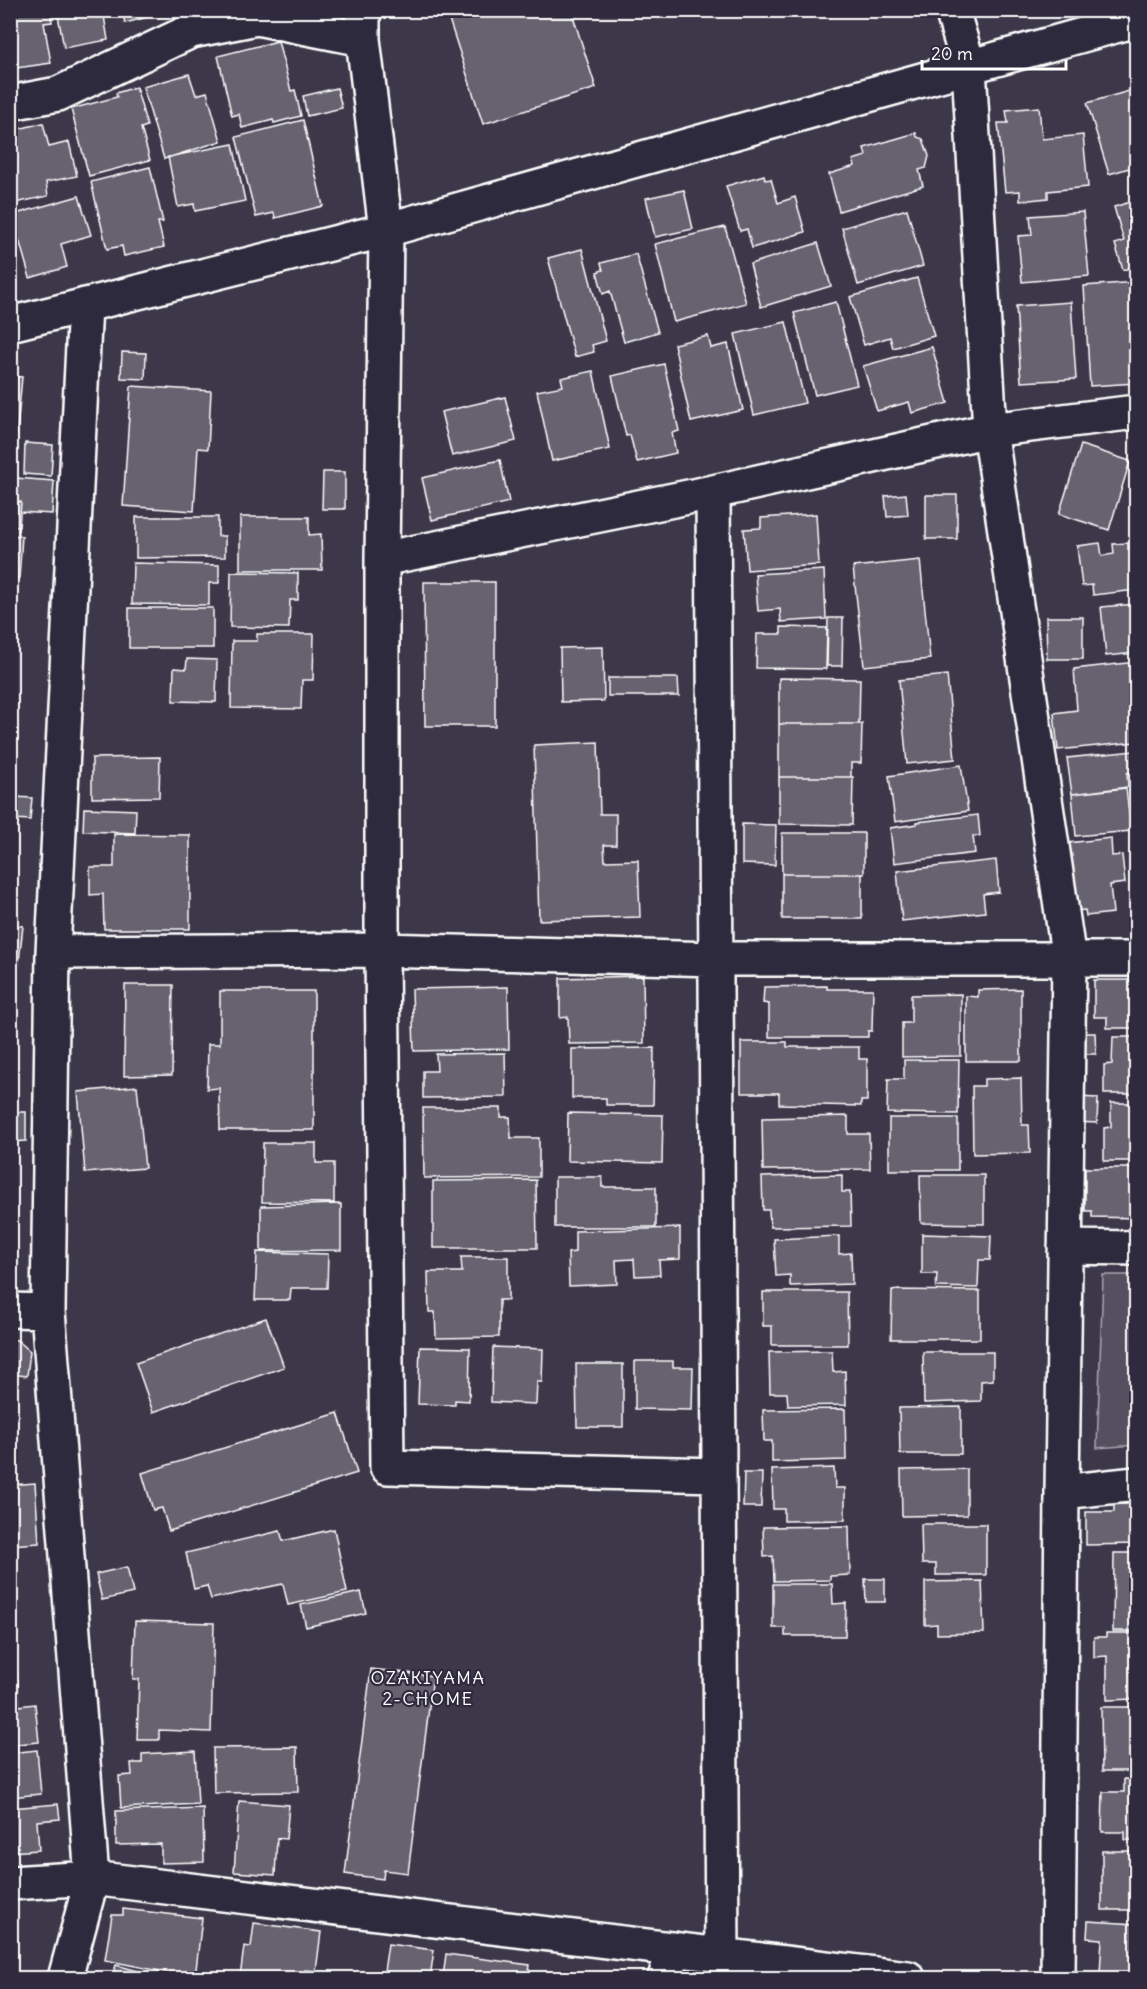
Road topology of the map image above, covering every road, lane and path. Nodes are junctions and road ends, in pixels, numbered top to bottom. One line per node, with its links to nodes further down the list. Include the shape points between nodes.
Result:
1 (952, 10): 4 (street)
2 (1137, 20): 4 (street)
3 (363, 25): 5 (street, via 257,18 191,31 58,94); 6 (street)
4 (969, 67): 6 (street); 10 (street)
5 (10, 103)
6 (386, 230): 7 (street); 12 (street)
7 (85, 305): 8 (street); 14 (street)
8 (10, 324)
9 (1137, 412): 10 (street)
10 (990, 430): 11 (street); 17 (street)
11 (713, 492): 12 (street); 15 (street)
12 (382, 559): 13 (street)
13 (382, 951): 14 (street); 15 (street); 22 (street, via 387,1467)
14 (53, 952): 21 (street)
15 (716, 959): 17 (street); 22 (street)
16 (1137, 959): 17 (street)
17 (1070, 960): 18 (street)
18 (1065, 1247): 19 (street); 24 (street)
19 (1137, 1248)
20 (10, 1310): 21 (street)
21 (48, 1311): 25 (street)
22 (719, 1475): 27 (street)
23 (1137, 1484): 24 (street)
24 (1062, 1492): 31 (street)
25 (92, 1878): 26 (street); 28 (street); 29 (street)
26 (10, 1883)
27 (722, 1955): 28 (street); 30 (street)
28 (670, 1964)
29 (65, 1978)
30 (908, 1978)
31 (1058, 1978)

